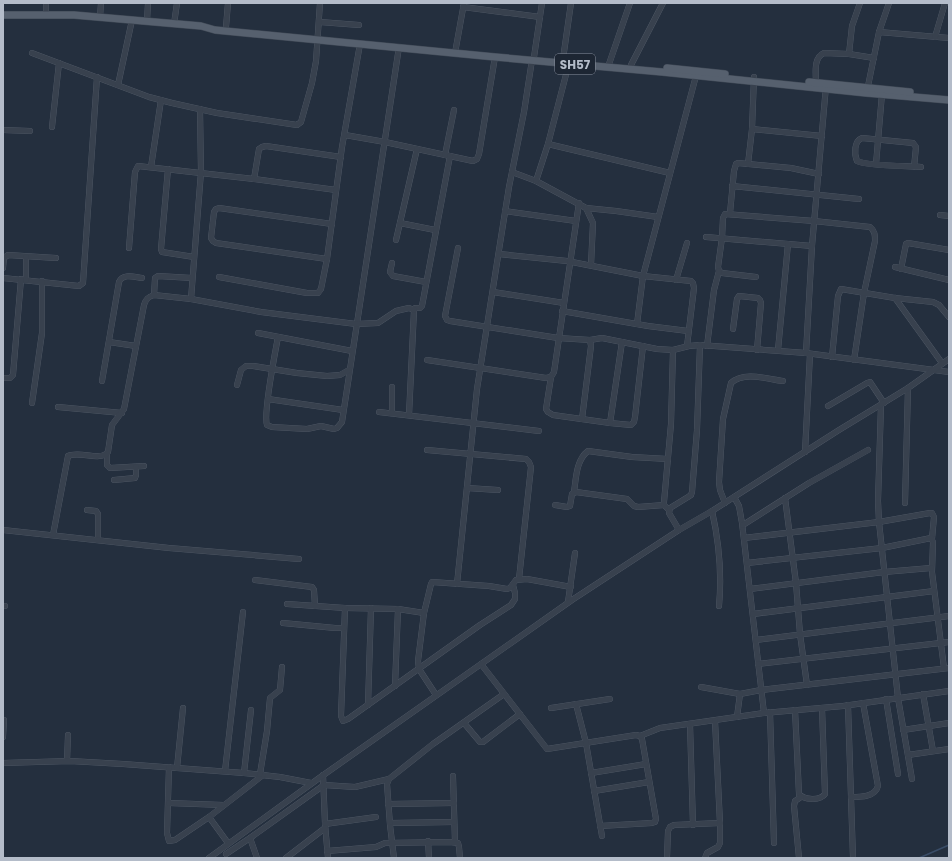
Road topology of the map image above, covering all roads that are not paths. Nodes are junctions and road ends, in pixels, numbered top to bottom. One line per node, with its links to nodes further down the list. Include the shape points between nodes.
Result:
1 (46, 3): 16 (street)
2 (101, 3): 17 (street)
3 (148, 3): 20 (street)
4 (177, 3): 22 (street)
5 (228, 3): 25 (street)
6 (320, 3): 21 (street)
7 (542, 3): 18 (street)
8 (571, 3): 39 (street)
9 (630, 3): 41 (street)
10 (663, 3): 42 (street)
11 (860, 3): 35 (street, via 850,37)
12 (889, 3): 26 (street)
13 (944, 3): 27 (street)
14 (464, 5): 18 (street); 33 (street)
15 (3, 15): 16 (main road, SH57)
16 (46, 15): 17 (main road, SH57)
17 (100, 17): 19 (main road, SH57)
18 (540, 17): 38 (street)
19 (132, 20): 20 (main road, SH57); 47 (street)
20 (146, 21): 22 (main road, SH57)
21 (320, 22): 23 (street); 28 (street)
22 (174, 24): 24 (main road, SH57)
23 (358, 25)
24 (201, 26): 25 (main road, SH57); 28 (main road, SH57, via 215,30)
25 (226, 27): 28 (main road, SH57)
26 (879, 32): 27 (street); 37 (street)
27 (935, 36): 29 (street)
28 (319, 38): 30 (main road, SH57); 32 (main road, SH57); 54 (street, via 312,83 299,124)
29 (949, 38)
30 (360, 44): 31 (main road, SH57); 60 (street)
31 (399, 47): 32 (main road, SH57); 63 (street)
32 (436, 49): 33 (main road, SH57)
33 (455, 51): 36 (main road, SH57); 38 (main road, SH57)
34 (32, 53): 40 (street)
35 (849, 54): 37 (street); 46 (street, via 821,54 817,61)
36 (495, 57): 38 (main road, SH57); 66 (street, via 477,159 473,161)
37 (874, 58): 49 (street)
38 (533, 59): 39 (main road, SH57); 73 (street)
39 (566, 61): 41 (main road, SH57); 43 (main road, SH57); 64 (street)
40 (60, 63): 44 (street); 56 (street)
41 (609, 64): 42 (main road, SH57)
42 (631, 65): 43 (main road, SH57)
43 (697, 74): 45 (main road, SH57); 74 (street)
44 (97, 77): 47 (street); 122 (street, via 83,283 78,286)
45 (753, 79): 46 (main road, SH57); 48 (main road, SH57); 57 (street)
46 (816, 83): 48 (main road, SH57)
47 (118, 85): 52 (street)
48 (826, 86): 49 (main road, SH57); 61 (street)
49 (867, 90): 50 (main road, SH57); 51 (main road, SH57)
50 (882, 94): 53 (main road, SH57); 62 (street)
51 (949, 95)
52 (160, 100): 54 (street); 70 (street)
53 (949, 100)
54 (200, 110): 72 (street)
55 (454, 110): 66 (street)
56 (52, 127)
57 (752, 129): 61 (street); 68 (street)
58 (3, 130): 59 (street)
59 (30, 131)
60 (345, 135): 63 (street); 67 (street)
61 (822, 136): 75 (street)
62 (878, 139): 69 (street); 69 (street, via 862,138 856,142 857,161); 69 (street, via 916,144 917,167)
63 (385, 142): 65 (street); 133 (street)
64 (548, 144): 74 (street); 77 (street)
65 (416, 148): 66 (street); 91 (street)
66 (448, 155): 93 (street)
67 (341, 157): 76 (street, via 262,147 259,149); 79 (street)
68 (748, 164): 75 (street, via 791,168); 78 (street, via 736,164)
69 (876, 164)
70 (151, 167): 71 (street); 100 (street, via 138,166 135,172)
71 (168, 169): 72 (street); 105 (street, via 161,249 162,252)
72 (201, 172): 76 (street); 105 (street)
73 (512, 172): 77 (street); 84 (street)
74 (670, 173): 88 (street)
75 (819, 174): 80 (street)
76 (254, 179): 79 (street)
77 (536, 181): 82 (street)
78 (732, 186): 80 (street); 85 (street)
79 (336, 190): 92 (street)
80 (816, 195): 81 (street); 90 (street)
81 (859, 199)
82 (579, 203): 83 (street); 89 (street)
83 (586, 208): 88 (street); 110 (street, via 593,223)
84 (505, 211): 89 (street); 103 (street)
85 (730, 213): 90 (street); 95 (street, via 724,216)
86 (940, 214): 87 (street)
87 (949, 216)
88 (658, 217): 113 (street)
89 (576, 221): 108 (street)
90 (814, 221): 99 (street); 125 (street, via 873,229 875,241)
91 (400, 223): 93 (street); 96 (street)
92 (332, 224): 107 (street); 107 (street, via 219,208 214,212 211,238 213,242)
93 (435, 230): 123 (street)
94 (706, 237): 95 (street)
95 (722, 238): 98 (street); 112 (street)
96 (396, 240)
97 (687, 243): 120 (street)
98 (788, 244): 99 (street); 151 (street)
99 (812, 246): 153 (street)
100 (129, 248)
101 (458, 248): 135 (street, via 445,316 450,321)
102 (949, 250): 121 (street, via 908,243 898,268)
103 (499, 254): 108 (street); 124 (street)
104 (26, 257): 106 (street); 111 (street, via 6,256); 119 (street)
105 (194, 257): 117 (street)
106 (56, 258)
107 (327, 259): 118 (street, via 321,288 314,294)
108 (570, 261): 110 (street); 129 (street)
109 (392, 263): 123 (street, via 390,272 393,276)
110 (591, 265): 113 (street)
111 (3, 268)
112 (719, 271): 114 (street); 148 (street)
113 (643, 276): 120 (street); 134 (street)
114 (756, 277)
115 (3, 278): 119 (street)
116 (142, 278): 142 (street, via 124,276 119,282)
117 (192, 278): 126 (street, via 158,276 155,278); 128 (street)
118 (219, 278)
119 (24, 280): 122 (street); 165 (street, via 13,375 10,378)
120 (676, 280): 137 (street, via 693,283)
121 (949, 280)
122 (42, 281): 172 (street, via 42,333)
123 (426, 282): 130 (street, via 422,306)
124 (493, 292): 129 (street); 135 (street)
125 (864, 293): 127 (street); 154 (street, via 844,289 839,292); 157 (street)
126 (154, 295): 128 (street); 144 (street, via 146,299)
127 (895, 298): 132 (street, via 939,304); 158 (street)
128 (190, 299): 133 (street, via 260,312)
129 (564, 303): 131 (street)
130 (414, 310): 133 (street, via 399,310 378,323); 180 (street)
131 (562, 311): 134 (street); 140 (street)
132 (949, 317)
133 (356, 324): 152 (street)
134 (637, 324): 137 (street)
135 (487, 327): 140 (street); 159 (street)
136 (733, 329): 150 (street, via 738,296 758,298 761,303)
137 (688, 331): 146 (street)
138 (258, 333): 139 (street)
139 (278, 337): 152 (street); 160 (street)
140 (558, 338): 141 (street); 164 (street, via 554,372)
141 (590, 340): 143 (street, via 602,338); 181 (street)
142 (110, 342): 144 (street); 166 (street)
143 (622, 342): 145 (street); 183 (street)
144 (136, 346): 178 (street)
145 (643, 346): 149 (street); 183 (street, via 634,422 631,425)
146 (687, 346): 147 (street); 149 (street)
147 (700, 346): 148 (street); 202 (street, via 692,492 688,497)
148 (707, 346): 150 (street)
149 (673, 350): 190 (street)
150 (757, 350): 151 (street)
151 (778, 350): 153 (street)
152 (352, 351): 161 (street)
153 (808, 353): 154 (street); 187 (street)
154 (832, 357): 157 (street)
155 (949, 359): 158 (street)
156 (427, 360): 159 (street)
157 (854, 360): 162 (street)
158 (942, 363): 162 (street)
159 (481, 368): 164 (street); 182 (street)
160 (273, 369): 161 (street, via 327,376 340,375); 168 (street, via 246,366 241,370); 171 (street)
161 (349, 370): 176 (street)
162 (934, 370): 163 (street); 170 (street)
163 (949, 372)
164 (551, 377): 181 (street, via 546,409 548,412)
165 (3, 378)
166 (102, 381)
167 (783, 381): 199 (street, via 744,377 731,383 723,419 719,482)
168 (237, 385)
169 (392, 387): 179 (street)
170 (908, 388): 173 (street); 200 (street)
171 (268, 399): 176 (street); 176 (street, via 266,420 269,426 307,429 321,426 334,429 342,422)
172 (32, 403)
173 (882, 404): 174 (street, via 870,382); 187 (street); 205 (street)
174 (828, 406)
175 (58, 407): 178 (street)
176 (343, 410)
177 (379, 412): 179 (street)
178 (122, 413): 188 (street, via 112,425)
179 (392, 413): 180 (street)
180 (409, 415): 182 (street)
181 (582, 419): 183 (street)
182 (474, 423): 184 (street); 189 (street)
183 (610, 423)
184 (539, 431)
185 (427, 450): 189 (street)
186 (868, 450): 198 (street)
187 (805, 452): 197 (street)
188 (108, 453): 192 (street, via 107,465 110,468); 210 (street, via 68,456)
189 (470, 454): 194 (street); 221 (street, via 526,459 529,462)
190 (668, 459): 196 (street, via 588,451 579,463); 202 (street)
191 (144, 466): 192 (street)
192 (136, 467): 193 (street, via 134,478)
193 (114, 480)
194 (467, 488): 195 (street); 224 (street)
195 (498, 490)
196 (574, 492): 201 (street, via 570,506); 202 (street, via 627,499 638,507)
197 (734, 497): 199 (street); 206 (street, via 739,506)
198 (785, 498): 206 (street); 209 (street)
199 (725, 503): 204 (street)
200 (905, 503)
201 (555, 506)
202 (667, 508): 208 (street)
203 (87, 510): 213 (street, via 96,511 98,514)
204 (712, 511): 208 (street); 233 (street, via 717,531)
205 (879, 522): 209 (street); 212 (street, via 932,513); 214 (street)
206 (743, 525): 211 (street)
207 (3, 530): 210 (street)
208 (679, 530): 230 (street)
209 (789, 532): 211 (street); 216 (street)
210 (53, 535): 213 (street)
211 (744, 538): 218 (street)
212 (932, 539): 214 (street, via 926,538); 219 (street)
213 (98, 540): 217 (street)
214 (882, 548): 216 (street); 220 (street)
215 (575, 553): 226 (street)
216 (792, 558): 218 (street); 223 (street)
217 (299, 559)
218 (747, 563): 227 (street)
219 (932, 568): 220 (street); 228 (street)
220 (884, 572): 223 (street); 229 (street)
221 (519, 579): 225 (street); 226 (street)
222 (255, 580): 232 (street, via 310,586 314,590)
223 (796, 583): 227 (street); 236 (street)
224 (457, 584): 225 (street, via 507,589); 239 (street, via 432,582)
225 (512, 584): 256 (street, via 515,599 511,605)
226 (570, 587): 230 (street)
227 (750, 589): 240 (street)
228 (934, 591): 229 (street); 242 (street)
229 (887, 597): 236 (street); 244 (street)
230 (568, 602): 252 (street)
231 (287, 604): 232 (street)
232 (315, 606): 234 (street)
233 (719, 606)
234 (345, 608): 235 (street); 245 (street)
235 (371, 608): 237 (street); 272 (street)
236 (798, 608): 240 (street); 246 (street)
237 (398, 609): 239 (street); 258 (street)
238 (243, 612): 301 (street)
239 (424, 613): 256 (street)
240 (753, 614): 247 (street)
241 (949, 616): 242 (street)
242 (938, 618): 244 (street); 249 (street)
243 (283, 623): 245 (street)
244 (891, 624): 246 (street); 250 (street)
245 (344, 628): 272 (street, via 342,720 345,721)
246 (800, 634): 247 (street); 251 (street)
247 (756, 640): 253 (street)
248 (949, 642): 249 (street)
249 (941, 643): 250 (street); 255 (street)
250 (893, 649): 251 (street); 257 (street)
251 (804, 658): 253 (street); 260 (street)
252 (481, 664): 263 (street); 266 (street)
253 (758, 664): 261 (street)
254 (282, 667): 305 (street, via 280,690 269,701)
255 (947, 668): 257 (street)
256 (419, 669): 258 (street); 266 (street)
257 (896, 675): 260 (street); 267 (street)
258 (395, 686): 272 (street)
259 (701, 686): 264 (street)
260 (807, 686): 261 (street)
261 (761, 690): 264 (street); 279 (street)
262 (949, 691): 265 (street)
263 (504, 694): 280 (street); 284 (street)
264 (740, 694): 281 (street)
265 (924, 694): 267 (street); 287 (street)
266 (436, 695): 306 (street)
267 (898, 698): 269 (street); 288 (street)
268 (610, 699): 271 (street)
269 (886, 699): 270 (street); 304 (street)
270 (863, 703): 273 (street); 315 (street, via 878,786 876,791 868,795)
271 (576, 704): 275 (street); 292 (street)
272 (368, 705)
273 (848, 705): 276 (street); 315 (street)
274 (183, 708): 300 (street)
275 (551, 708)
276 (822, 708): 278 (street); 314 (street, via 825,794 818,798)
277 (251, 710): 302 (street)
278 (795, 710): 279 (street); 314 (street)
279 (767, 713): 281 (street); 333 (street)
280 (520, 714): 284 (street, via 483,742 480,742); 292 (street, via 547,748)
281 (737, 717): 283 (street)
282 (4, 720): 291 (street)
283 (715, 721): 286 (street); 324 (street)
284 (464, 723): 308 (street)
285 (949, 723): 287 (street)
286 (690, 724): 290 (street, via 660,728); 325 (street)
287 (930, 726): 288 (street); 294 (street)
288 (903, 730): 295 (street)
289 (68, 735): 296 (street)
290 (640, 736): 292 (street); 298 (street)
291 (3, 737)
292 (586, 743): 303 (street)
293 (949, 749): 294 (street)
294 (933, 751): 295 (street)
295 (908, 754): 309 (street)
296 (67, 761): 297 (street); 299 (street)
297 (3, 763)
298 (646, 764): 303 (street); 310 (street)
299 (169, 767): 300 (street); 316 (street)
300 (177, 768): 301 (street)
301 (225, 771): 302 (street)
302 (244, 773): 305 (street)
303 (591, 773): 313 (street)
304 (898, 774)
305 (262, 775): 311 (street); 319 (street)
306 (323, 775): 311 (street); 312 (street)
307 (453, 776): 317 (street)
308 (389, 779): 312 (street, via 355,787); 318 (street)
309 (912, 779)
310 (649, 782): 313 (street); 327 (street, via 655,822)
311 (311, 783): 334 (street)
312 (324, 785): 326 (street); 329 (street)
313 (594, 791): 327 (street)
314 (801, 797): 346 (street, via 795,801 794,806)
315 (851, 797): 347 (street)
316 (169, 803): 319 (street); 321 (street, via 168,840 175,840)
317 (454, 803): 318 (street); 322 (street)
318 (388, 804): 323 (street)
319 (223, 806): 321 (street)
320 (376, 816): 326 (street)
321 (209, 817): 334 (street)
322 (454, 822): 323 (street); 332 (street)
323 (390, 823): 331 (street)
324 (720, 823): 325 (street); 345 (street, via 720,843 707,853)
325 (693, 825): 344 (street, via 670,827)
326 (325, 826): 335 (street); 339 (street)
327 (600, 826): 328 (street)
328 (602, 836)
329 (250, 838): 336 (street); 338 (street)
330 (428, 841): 331 (street); 332 (street); 342 (street)
331 (393, 842): 335 (street, via 384,842 376,847); 341 (street)
332 (455, 842): 343 (street, via 459,845)
333 (774, 843)
334 (226, 845): 336 (street); 337 (street)
335 (327, 851): 340 (street)
336 (226, 856)
337 (209, 858)
338 (257, 858)
339 (286, 858)
340 (328, 858)
341 (394, 858)
342 (429, 858)
343 (460, 858)
344 (667, 858)
345 (705, 858)
346 (799, 858)
347 (853, 858)

